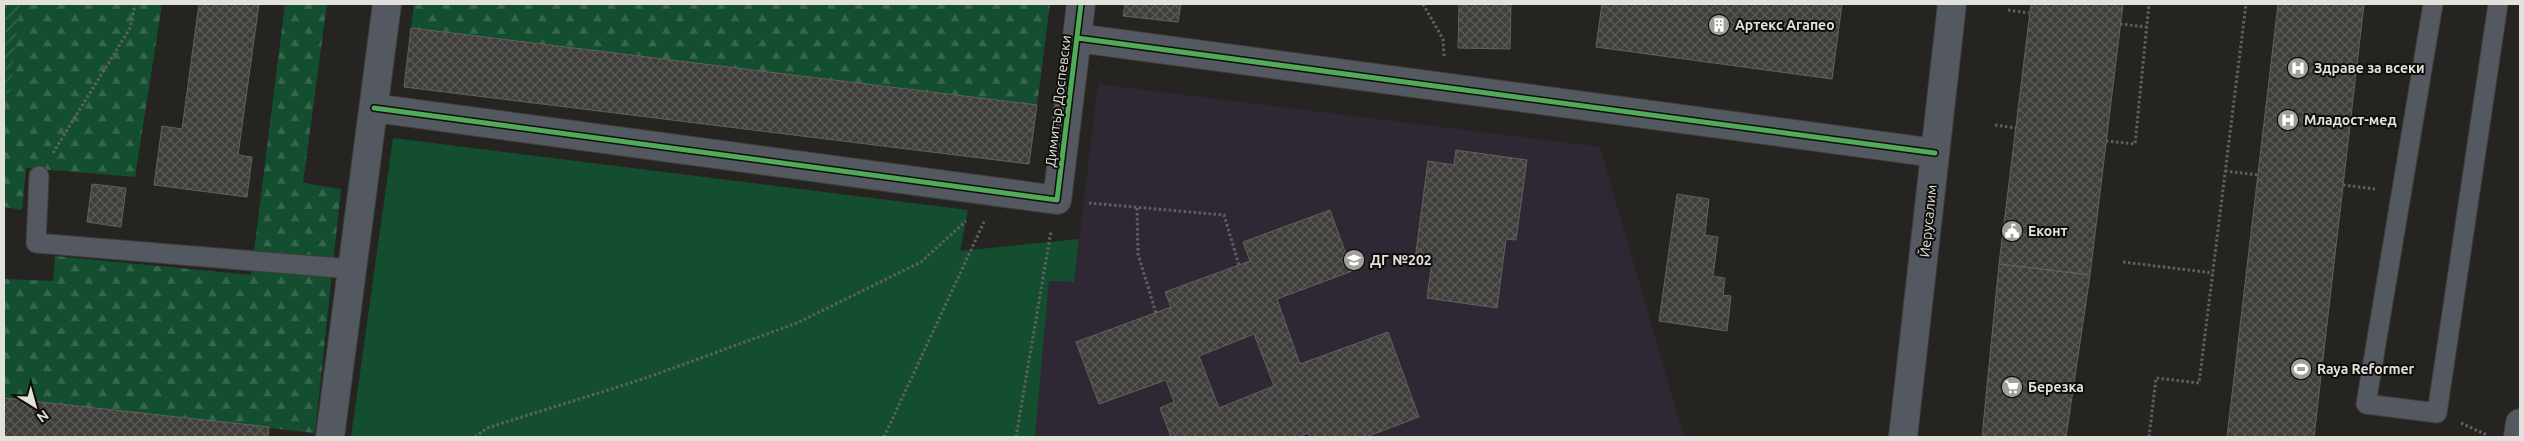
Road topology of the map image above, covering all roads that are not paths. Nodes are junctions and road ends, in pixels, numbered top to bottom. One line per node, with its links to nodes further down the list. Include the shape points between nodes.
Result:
1 (387, 4): 7 (street)
2 (1081, 4): 6 (street, Димитър Доспевски)
3 (1952, 4): 8 (street, Йерусалим)
4 (2433, 4): 5 (lane, via 2366,404 2437,413)
5 (2498, 4)
6 (1077, 38): 7 (street, Димитър Доспевски, via 1057,200); 8 (street)
7 (374, 108): 10 (street)
8 (1934, 153): 13 (street, Йерусалим)
9 (39, 176): 10 (lane, via 36,242)
10 (352, 269): 12 (street)
11 (2520, 423): 14 (street)
12 (330, 437)
13 (1903, 437)
14 (2518, 437)

